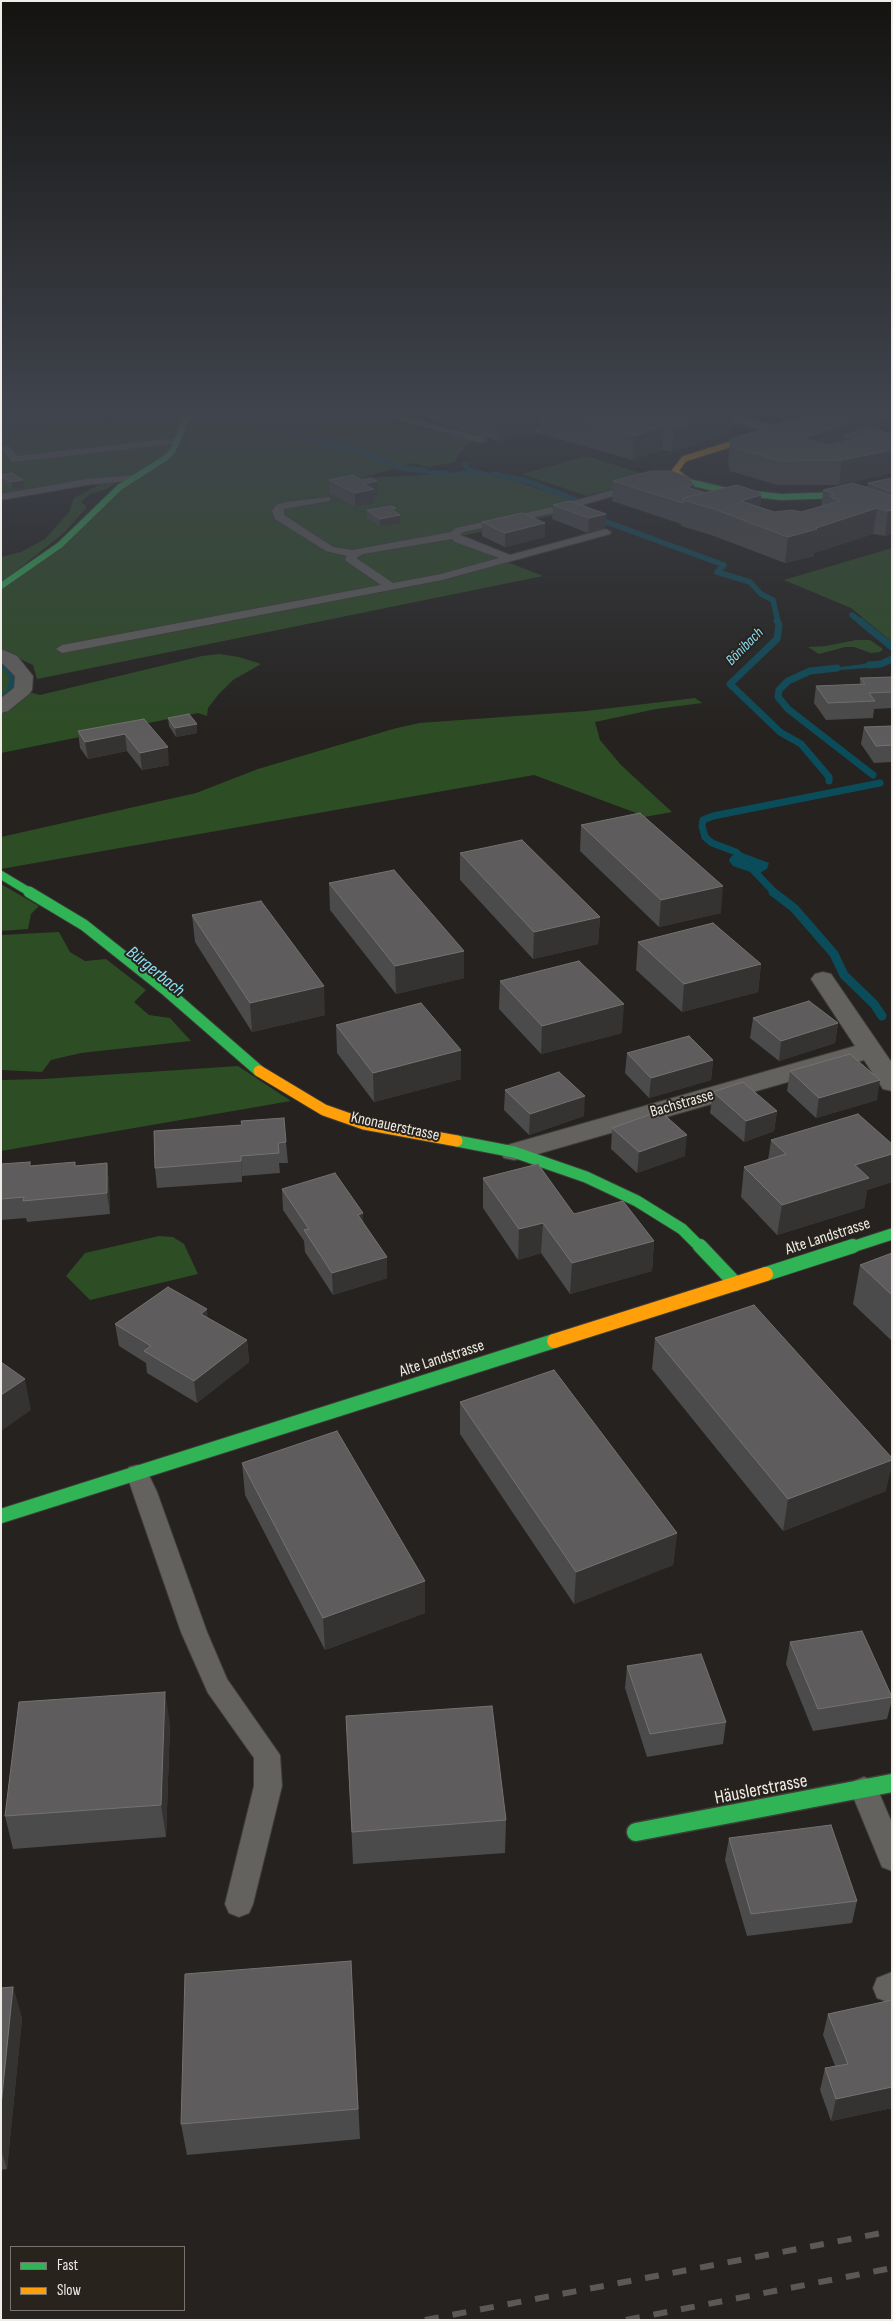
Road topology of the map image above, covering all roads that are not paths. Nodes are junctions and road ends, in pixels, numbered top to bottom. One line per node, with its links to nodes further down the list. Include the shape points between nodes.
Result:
1 (81, 523): 8 (street, via 60,545)
2 (289, 523): 6 (lane, via 330,550)
3 (490, 523): 5 (lane, via 460,530)
4 (606, 532): 7 (lane)
5 (454, 535): 6 (lane); 7 (lane, via 459,540)
6 (354, 554): 9 (lane, via 350,559)
7 (511, 560): 9 (lane)
8 (1, 586)
9 (391, 587): 10 (lane)
10 (62, 649)
11 (1, 654): 12 (street, via 11,660 24,676 23,690)
12 (1, 707)
13 (1, 875): 17 (street, Knonauerstrasse, via 84,925 167,991 263,1075 294,1094 324,1110 364,1124)
14 (823, 979): 15 (street)
15 (870, 1050): 16 (street); 17 (street, Bachstrasse)
16 (892, 1082)
17 (514, 1152): 19 (street, Knonauerstrasse, via 586,1177 637,1201 682,1229)
18 (892, 1234): 19 (street, Alte Landstrasse)
19 (736, 1284): 20 (street, Alte Landstrasse)
20 (137, 1473): 21 (street, Alte Landstrasse); 26 (lane, via 194,1632 217,1685 266,1755 268,1786)
21 (1, 1516)
22 (892, 1784): 23 (street, Häuslerstrasse)
23 (864, 1789): 24 (street, Häuslerstrasse); 25 (lane)
24 (636, 1832)
25 (892, 1858)
26 (239, 1904)

